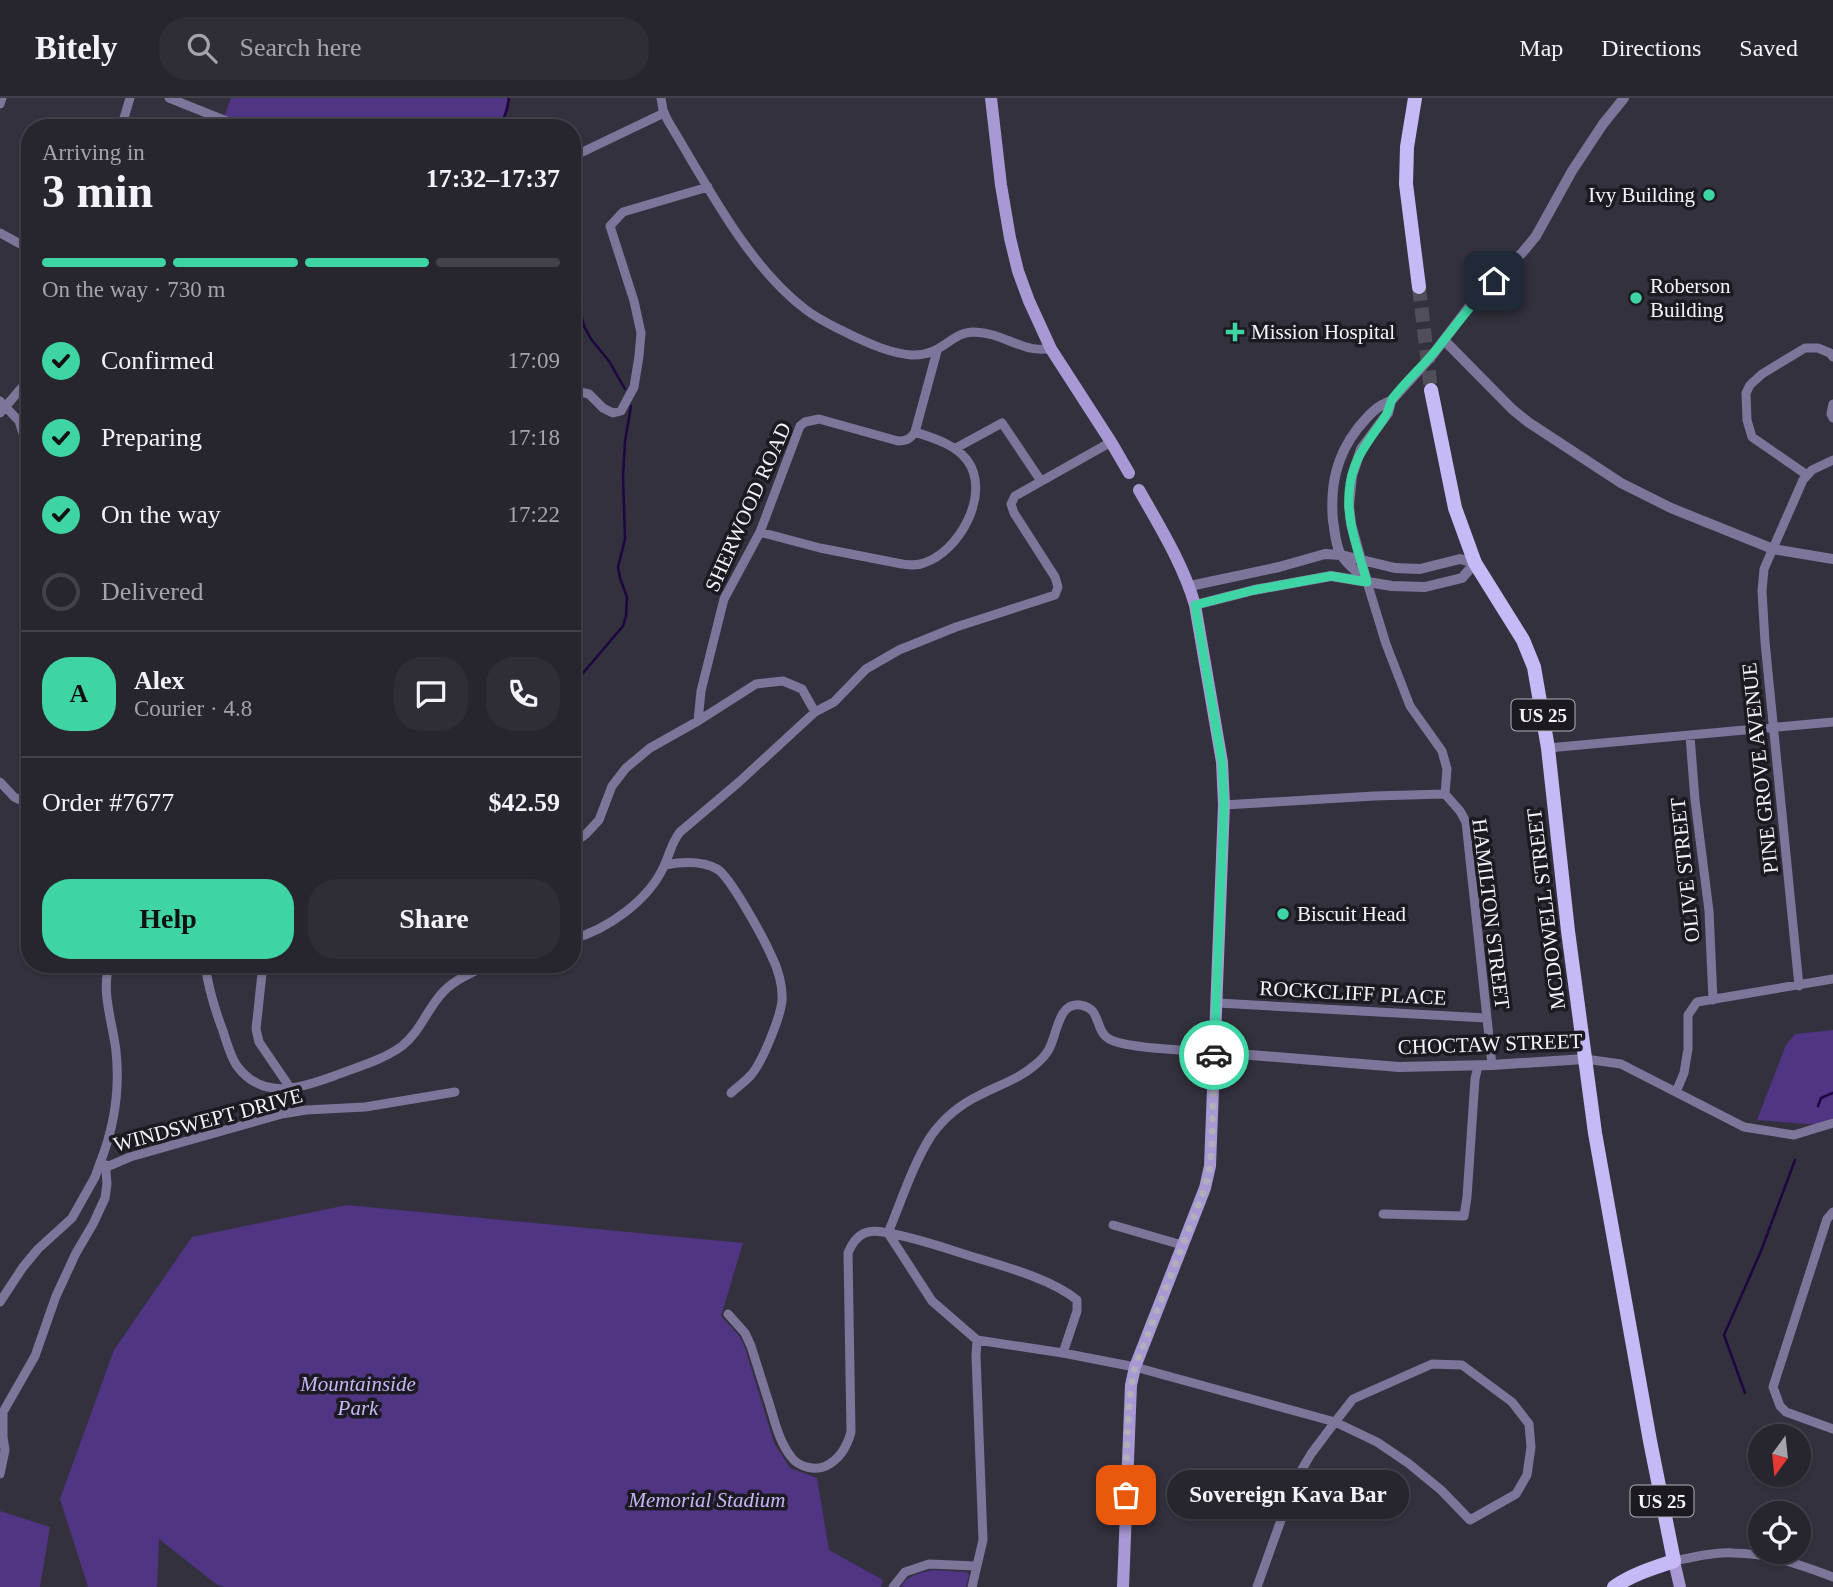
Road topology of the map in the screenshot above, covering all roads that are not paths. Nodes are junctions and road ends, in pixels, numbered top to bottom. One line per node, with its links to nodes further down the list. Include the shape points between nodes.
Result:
1 (2, 98): 8 (street)
2 (130, 98): 10 (street)
3 (169, 98): 11 (street)
4 (661, 98): 9 (street)
5 (991, 98): 18 (main road, via 1010,238 1022,284)
6 (1415, 98): 16 (main road, via 1406,184)
7 (1625, 98): 17 (street, via 1572,171 1536,236 1479,294)
8 (0, 104)
9 (664, 113): 12 (street); 13 (street)
10 (124, 119)
11 (212, 119)
12 (581, 153)
13 (708, 187): 19 (street, via 745,245 777,284 811,314 885,349 914,355); 23 (street, via 623,212 610,226 641,333 634,387 621,411 613,413)
14 (0, 233): 15 (street)
15 (21, 244)
16 (1419, 287)
17 (1444, 340): 24 (street); 38 (street, via 1512,409 1621,484)
18 (1051, 349): 19 (street, via 969,332); 30 (main road)
19 (937, 351): 29 (street)
20 (1833, 356): 34 (street, via 1818,348 1805,348 1762,374 1746,394 1752,437)
21 (21, 387): 26 (street)
22 (1431, 390): 42 (main road, MCDOWELL STREET / US 25, via 1455,508)
23 (581, 392)
24 (1391, 401): 39 (street, via 1367,417 1340,456 1332,505); 41 (street, via 1388,414 1362,449 1352,476 1349,506)
25 (1833, 404): 27 (street)
26 (1, 407): 28 (street)
27 (1833, 418)
28 (21, 427)
29 (915, 432): 31 (street); 37 (street, SHERWOOD ROAD, via 906,441 898,441 819,419 805,422)
30 (1111, 442): 33 (main road); 35 (street)
31 (956, 449): 35 (street, via 1002,423); 37 (street, via 974,471 976,497 960,533 926,563 902,564)
32 (1833, 460): 34 (street)
33 (1129, 473)
34 (1807, 475): 38 (street, PINE GROVE AVENUE)
35 (1041, 481): 46 (street, via 1015,496 1012,504 1055,577 1055,595 899,650 866,669 834,702)
36 (1139, 490): 44 (main road)
37 (760, 532): 47 (street, SHERWOOD ROAD, via 724,599)
38 (1773, 548): 40 (street); 49 (street, PINE GROVE AVENUE, via 1764,569 1762,591)
39 (1341, 555): 41 (street); 43 (street); 44 (street, via 1325,554)
40 (1833, 559)
41 (1361, 560): 42 (street, via 1404,569 1460,559); 43 (street)
42 (1475, 563): 43 (street, via 1462,578 1425,587); 51 (main road, MCDOWELL STREET / US 25, via 1523,640 1534,667)
43 (1367, 582): 45 (street, via 1331,576); 53 (street, via 1410,706 1442,751 1447,769)
44 (1190, 586): 45 (main road)
45 (1195, 605): 55 (main road, via 1222,762)
46 (815, 712): 47 (street, via 802,689 783,681 756,684); 57 (street, via 680,832)
47 (698, 721): 56 (street, via 650,748 626,768 612,786 599,820)
48 (1833, 722): 49 (street)
49 (1774, 728): 50 (street); 64 (street, PINE GROVE AVENUE)
50 (1690, 736): 51 (street); 65 (street, OLIVE STREET, via 1709,911)
51 (1548, 748): 69 (main road, MCDOWELL STREET / US 25)
52 (0, 782): 54 (street)
53 (1445, 794): 55 (street); 67 (street, HAMILTON STREET, via 1466,822)
54 (21, 800)
55 (1224, 805): 66 (main road)
56 (581, 838)
57 (665, 865): 58 (street, via 654,884 625,913); 75 (street, via 681,862 718,869 732,884 772,956 780,982 782,1001 762,1058)
58 (581, 937)
59 (108, 973): 77 (street, via 117,1088)
60 (207, 973): 72 (street, via 215,1011 237,1066 262,1086)
61 (262, 973): 72 (street, via 256,1029 259,1042)
62 (473, 973): 72 (street, via 443,992 415,1033 390,1054)
63 (1833, 979): 64 (street)
64 (1799, 986): 65 (street)
65 (1713, 1000): 74 (street, via 1697,1002 1688,1015 1685,1073)
66 (1217, 1003): 67 (street, ROCKCLIFF PLACE); 68 (main road)
67 (1486, 1018): 70 (street, HAMILTON STREET)
68 (1215, 1052): 71 (street, CHOCTAW STREET, via 1395,1067); 81 (street, via 1115,1041 1102,1032 1089,1008 1071,1005 1037,1064 964,1104 932,1135); 82 (main road, via 1210,1166)
69 (1585, 1059): 70 (street, CHOCTAW STREET); 74 (street, CHOCTAW STREET, via 1621,1064); 91 (main road, MCDOWELL STREET / US 25)
70 (1492, 1065): 71 (street, CHOCTAW STREET)
71 (1478, 1066): 79 (street, via 1464,1216)
72 (292, 1089)
73 (456, 1092): 77 (street, WINDSWEPT DRIVE, via 282,1114 109,1166)
74 (1676, 1092): 76 (street, CHOCTAW STREET, via 1744,1127 1794,1135)
75 (731, 1093)
76 (1833, 1123)
77 (100, 1163): 83 (street, WINDSWEPT DRIVE, via 72,1218 38,1249); 90 (street, via 106,1171 105,1198 55,1296 35,1356 3,1412 5,1450)
78 (1833, 1212): 89 (street, via 1773,1387 1786,1412)
79 (1383, 1214)
80 (1113, 1225): 82 (street)
81 (888, 1233): 84 (street, via 866,1232 848,1253 851,1433 847,1447 828,1465 819,1469 793,1461 780,1439 751,1346); 85 (street, via 932,1301); 86 (street, via 1013,1269 1067,1291 1077,1300 1077,1311)
82 (1182, 1245): 87 (main road)
83 (0, 1302)
84 (728, 1314)
85 (977, 1340): 86 (street); 92 (street, via 983,1540)
86 (1063, 1353): 87 (street)
87 (1135, 1367): 88 (street); 96 (main road, via 1129,1412)
88 (1335, 1422): 88 (street, via 1353,1399 1432,1364 1462,1365 1511,1402 1529,1424 1527,1475 1516,1494 1470,1520 1408,1463); 97 (street, via 1295,1481)
89 (1833, 1429)
90 (0, 1474)
91 (1674, 1560): 93 (street, via 1731,1552 1762,1555); 98 (main road); 99 (main road)
92 (976, 1566): 94 (street, via 929,1564 905,1572); 95 (street)
93 (1833, 1577)
94 (893, 1587)
95 (972, 1587)
96 (1123, 1587)
97 (1257, 1587)
98 (1614, 1587)
99 (1680, 1587)

